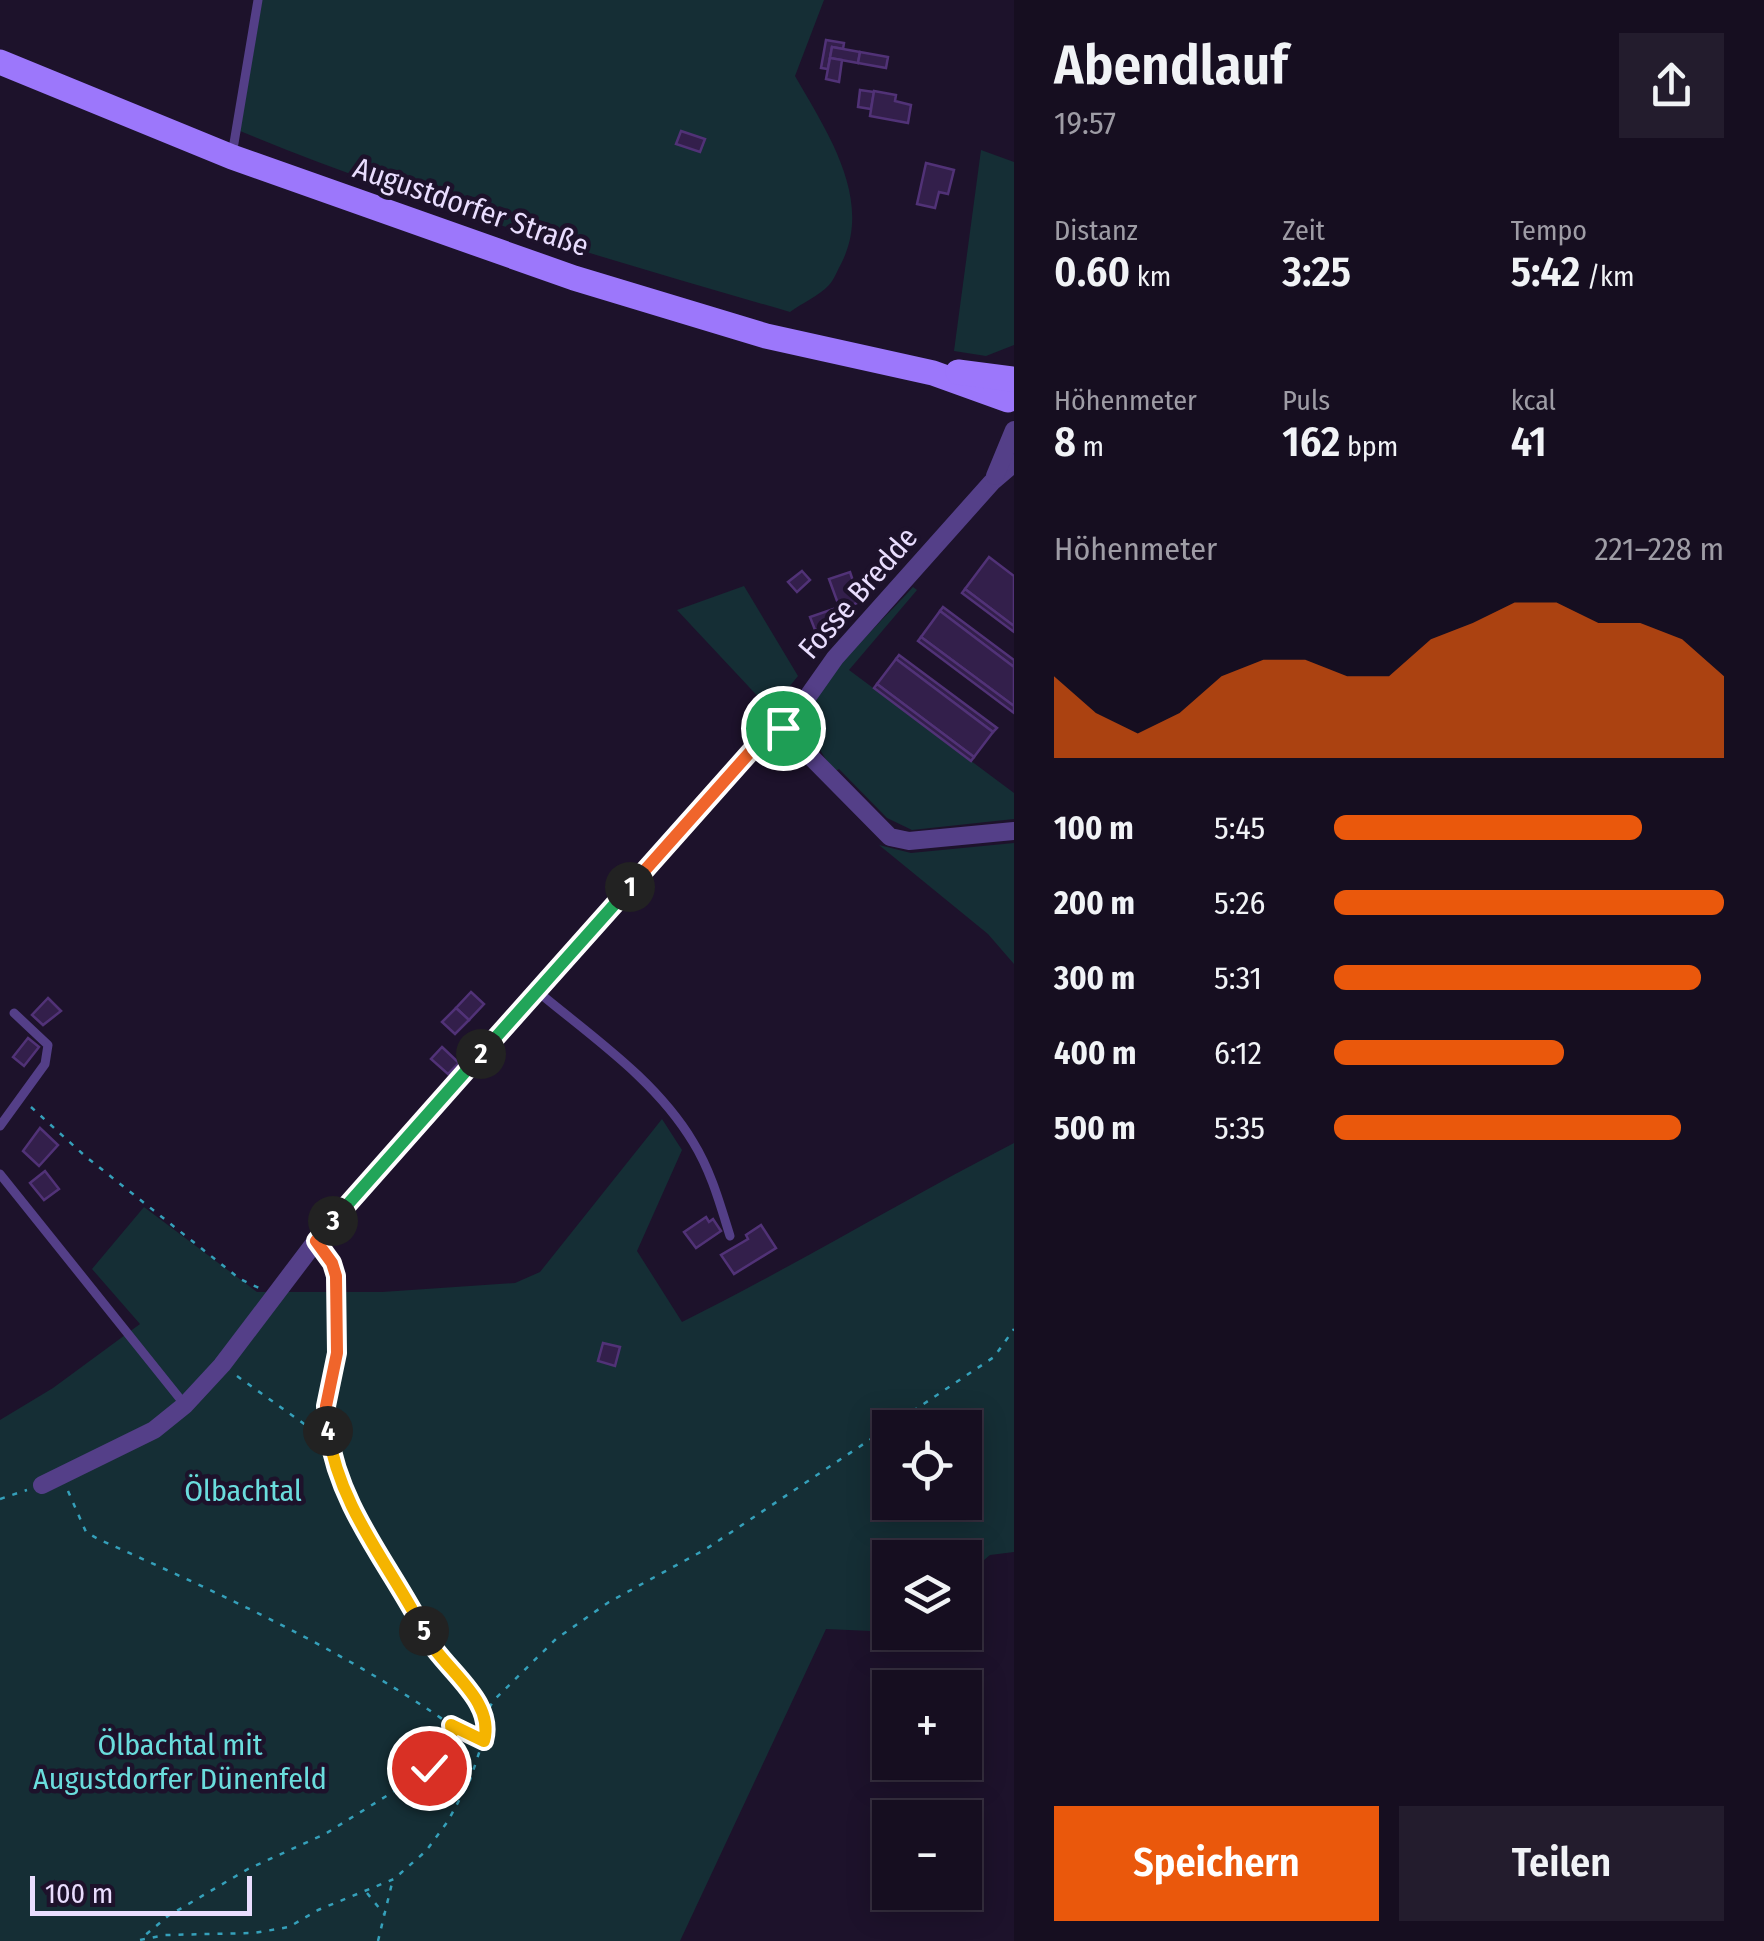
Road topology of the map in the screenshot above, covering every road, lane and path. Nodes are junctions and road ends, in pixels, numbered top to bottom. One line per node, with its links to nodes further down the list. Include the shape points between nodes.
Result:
1 (258, 0): 3 (lane)
2 (0, 62): 3 (main road, Augustdorfer Straße)
3 (232, 157): 4 (main road, Augustdorfer Straße, via 574,278 766,336)
4 (1012, 392)
5 (1014, 430): 7 (street, Fosse Bredde)
6 (1014, 463): 7 (street, Fosse Bredde)
7 (992, 482): 8 (street, Fosse Bredde, via 835,658 804,702)
8 (802, 726): 9 (street, via 810,756 890,837); 10 (street, via 768,732)
9 (1014, 831)
10 (538, 990): 15 (lane, via 670,1109 712,1180); 16 (street)
11 (14, 1014): 12 (lane, via 48,1044 45,1064)
12 (19, 1100): 13 (lane); 17 (path, via 240,1280)
13 (0, 1126)
14 (0, 1174): 20 (lane)
15 (730, 1236)
16 (316, 1241): 17 (street); 21 (path, via 336,1276 337,1353 326,1406)
17 (274, 1295): 19 (street)
18 (1014, 1329): 25 (path, via 994,1356 706,1549 556,1638)
19 (222, 1365): 20 (street); 21 (path)
20 (185, 1405): 22 (street, via 154,1430)
21 (330, 1448): 25 (path, via 376,1554 430,1644)
22 (62, 1476): 23 (street); 26 (path, via 86,1532 375,1675)
23 (42, 1485): 24 (path)
24 (0, 1500)
25 (486, 1716): 27 (path)
26 (451, 1725): 27 (path); 32 (path, via 422,1774 325,1834 168,1916)
27 (484, 1741): 28 (path, via 448,1821)
28 (394, 1879): 29 (path); 30 (path)
29 (365, 1890): 30 (path); 31 (path, via 289,1927)
30 (386, 1915): 34 (path)
31 (186, 1933): 32 (path); 33 (path)
32 (140, 1941)
33 (190, 1941)
34 (378, 1941)

